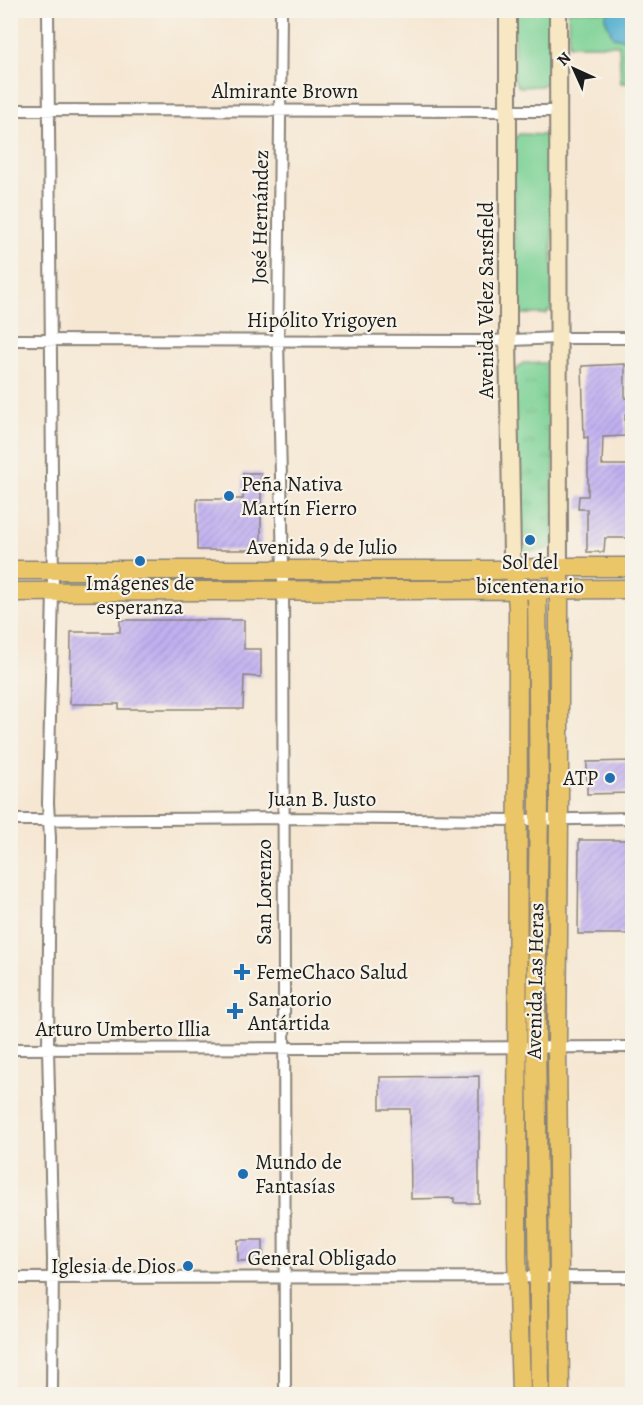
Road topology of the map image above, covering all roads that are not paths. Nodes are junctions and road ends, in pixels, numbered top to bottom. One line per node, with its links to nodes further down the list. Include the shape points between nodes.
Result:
1 (48, 10): 8 (street)
2 (281, 10): 6 (street, José Hernández)
3 (508, 10): 7 (main road, Avenida Vélez Sarsfield)
4 (558, 10): 9 (main road)
5 (10, 110): 8 (street, Almirante Brown)
6 (281, 110): 7 (street, Almirante Brown); 8 (street, Almirante Brown); 14 (street, José Hernández)
7 (510, 110): 9 (street, Almirante Brown); 15 (main road, Avenida Vélez Sarsfield)
8 (49, 111): 13 (street)
9 (559, 111): 10 (main road)
10 (559, 338): 11 (street, Hipólito Yrigoyen); 15 (street, Hipólito Yrigoyen); 16 (main road)
11 (633, 338)
12 (10, 340): 13 (street, Hipólito Yrigoyen)
13 (50, 340): 14 (street, Hipólito Yrigoyen); 18 (street)
14 (278, 340): 15 (street, Hipólito Yrigoyen); 19 (street, José Hernández)
15 (508, 340): 21 (main road, Avenida Vélez Sarsfield)
16 (559, 567): 17 (main road, Avenida 9 de Julio); 21 (main road, Avenida 9 de Julio); 23 (main road, Avenida Las Heras)
17 (633, 567)
18 (53, 569): 19 (main road, Avenida 9 de Julio); 20 (main road, Avenida 9 de Julio); 28 (street)
19 (283, 569): 21 (main road, Avenida 9 de Julio); 22 (street, San Lorenzo)
20 (10, 570)
21 (515, 570): 25 (main road, Avenida Vélez Sarsfield)
22 (282, 589): 25 (main road, Avenida 9 de Julio); 28 (main road, Avenida 9 de Julio); 29 (street, San Lorenzo)
23 (558, 589): 24 (main road, Avenida 9 de Julio); 26 (main road, Avenida 9 de Julio); 30 (main road, Avenida Las Heras)
24 (633, 589)
25 (517, 590): 26 (main road, Avenida 9 de Julio); 35 (main road, Avenida Las Heras)
26 (537, 590): 32 (main road, Avenida Las Heras)
27 (10, 592): 28 (main road, Avenida 9 de Julio)
28 (53, 592): 34 (street)
29 (283, 818): 34 (street, Juan B. Justo); 35 (street, Juan B. Justo); 41 (street, San Lorenzo)
30 (560, 818): 31 (street, Juan B. Justo); 32 (street, Juan B. Justo); 38 (main road, Avenida Las Heras)
31 (633, 818)
32 (539, 819): 35 (street, Juan B. Justo); 37 (main road, Avenida Las Heras)
33 (10, 820): 34 (street, Juan B. Justo)
34 (50, 820): 40 (street)
35 (518, 820): 36 (main road, Avenida Las Heras)
36 (518, 1047): 37 (street, Arturo Umberto Illia); 41 (street, Arturo Umberto Illia); 43 (main road, Avenida Las Heras)
37 (536, 1047): 38 (street, Arturo Umberto Illia); 44 (main road, Avenida Las Heras)
38 (556, 1047): 39 (street, Arturo Umberto Illia); 45 (main road, Avenida Las Heras)
39 (633, 1047)
40 (48, 1048): 41 (street, Arturo Umberto Illia); 42 (street, Arturo Umberto Illia); 48 (street)
41 (284, 1048): 49 (street, San Lorenzo)
42 (10, 1049)
43 (518, 1277): 44 (street, General Obligado); 49 (street, General Obligado); 52 (main road, Avenida Las Heras)
44 (539, 1277): 45 (street, General Obligado); 53 (main road, Avenida Las Heras)
45 (559, 1277): 46 (street, General Obligado); 54 (main road, Avenida Las Heras)
46 (633, 1277)
47 (10, 1278): 48 (street, General Obligado)
48 (53, 1278): 49 (street, General Obligado); 50 (street)
49 (284, 1279): 51 (street, San Lorenzo)
50 (52, 1395)
51 (285, 1395)
52 (521, 1395)
53 (540, 1395)
54 (560, 1395)

